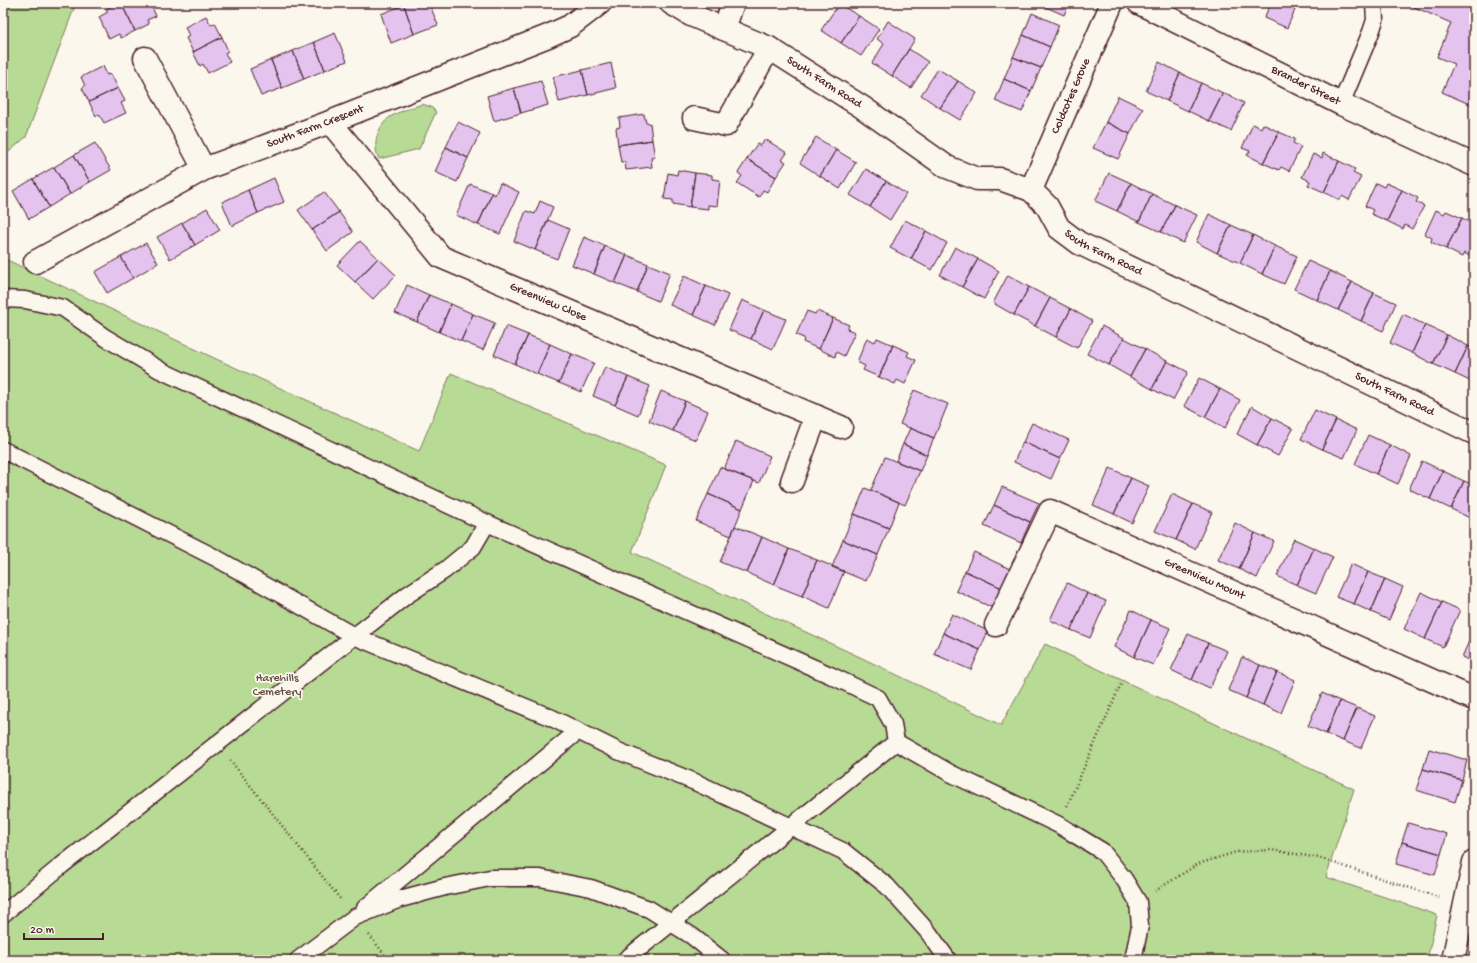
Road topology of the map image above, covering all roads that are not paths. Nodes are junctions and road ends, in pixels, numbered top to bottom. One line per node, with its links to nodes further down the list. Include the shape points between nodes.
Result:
1 (600, 3): 12 (street, South Farm Crescent, via 570,26 548,36)
2 (671, 3): 7 (street, South Farm Road)
3 (733, 3): 7 (street)
4 (1112, 3): 15 (street, Coldcotes Grove)
5 (1139, 3): 10 (street, Brander Street)
6 (1374, 3): 10 (lane, via 1375,20 1372,32)
7 (724, 29): 8 (street, South Farm Road)
8 (769, 48): 11 (street, via 726,125); 15 (street, South Farm Road, via 862,107 947,167 977,179 1000,179)
9 (145, 58): 14 (street)
10 (1341, 104): 13 (street, Brander Street)
11 (694, 118)
12 (330, 122): 14 (street, South Farm Crescent); 18 (street, Greenview Close, via 441,257)
13 (1474, 165)
14 (204, 169): 16 (street, South Farm Crescent)
15 (1031, 190): 20 (street, South Farm Road, via 1047,206 1059,228 1079,243)
16 (35, 262)
17 (3, 299): 23 (lane, via 25,300 63,308 106,338 160,370)
18 (816, 416): 19 (street, Greenview Close); 22 (street)
19 (841, 426)
20 (1474, 433)
21 (3, 450): 25 (lane, via 216,558)
22 (792, 481)
23 (488, 523): 25 (lane, via 473,547 446,570 407,595); 28 (lane, via 878,698 894,724)
24 (996, 625): 26 (street, Greenview Mount, via 1050,511)
25 (354, 636): 27 (lane); 31 (lane)
26 (1474, 699)
27 (578, 731): 29 (lane); 32 (lane)
28 (896, 742): 29 (lane); 38 (lane, via 950,772 1059,825 1102,851 1138,902 1140,926)
29 (790, 826): 33 (lane); 37 (lane, via 843,851 887,886)
30 (1474, 862): 39 (street)
31 (3, 914)
32 (355, 917): 33 (lane, via 400,899 490,878 540,878 591,888 649,909); 34 (lane)
33 (671, 923): 35 (lane); 36 (lane)
34 (298, 960)
35 (625, 960)
36 (722, 960)
37 (948, 960)
38 (1133, 960)
39 (1453, 960)

